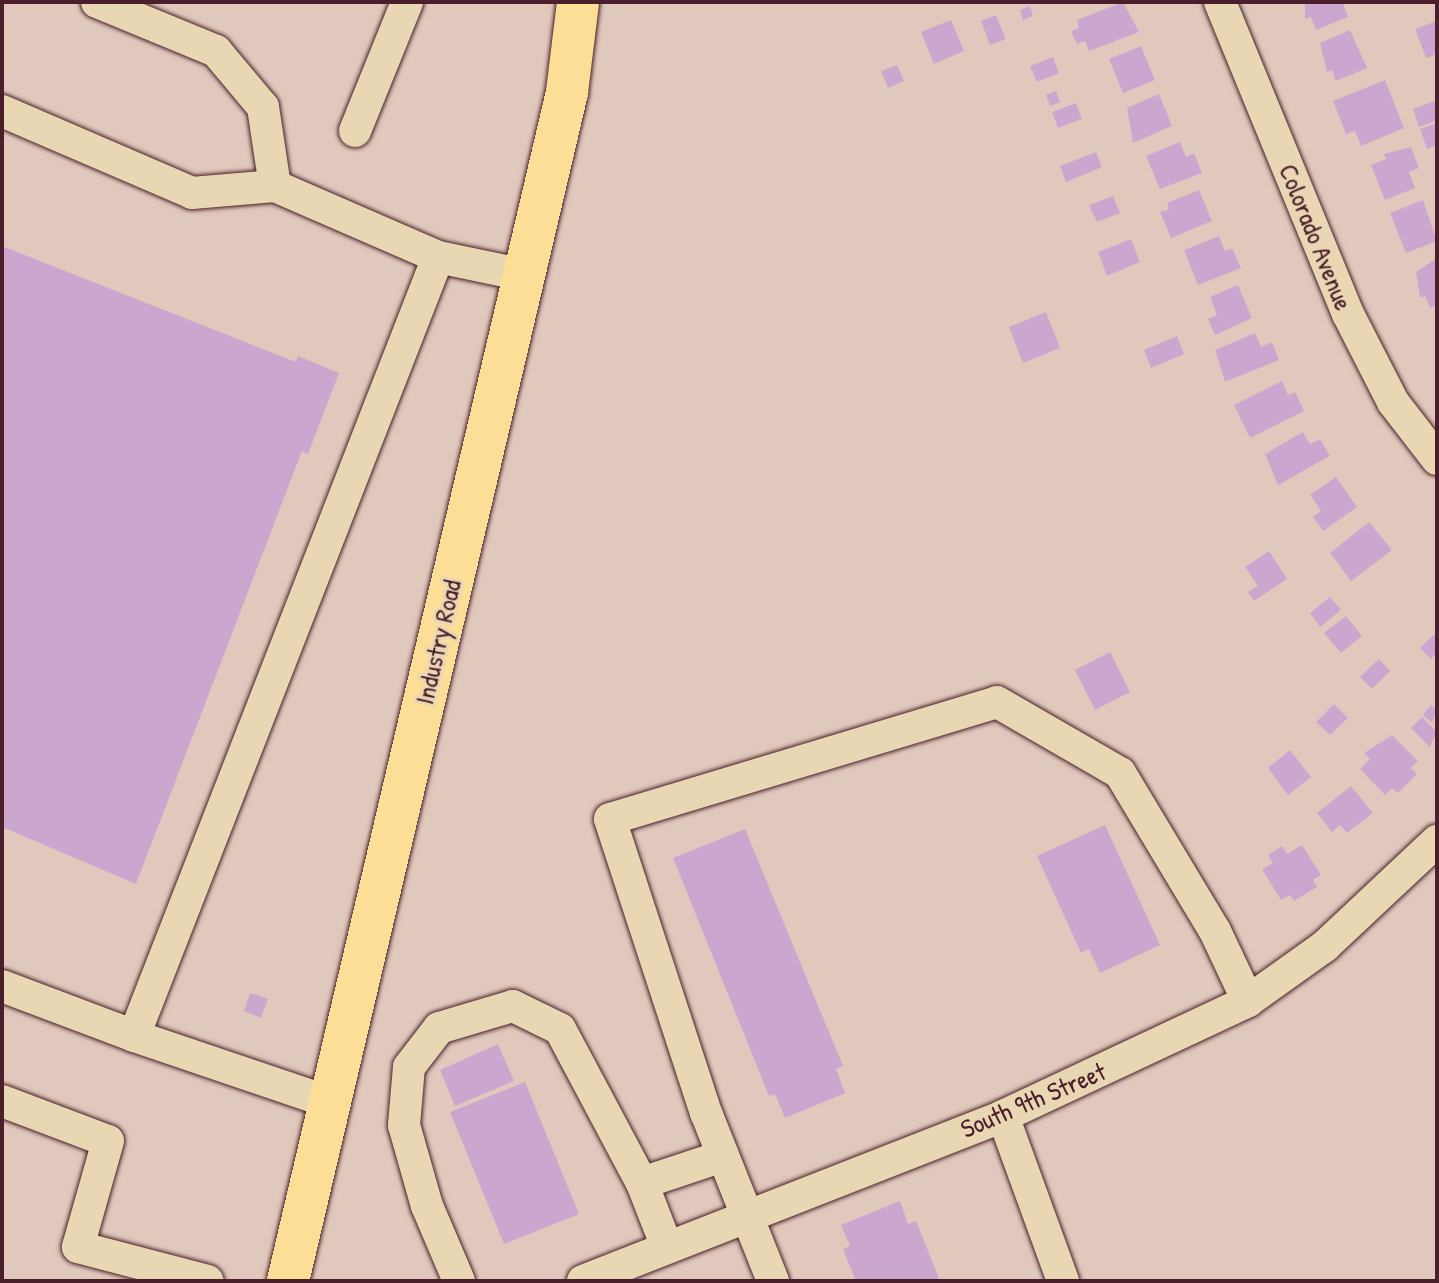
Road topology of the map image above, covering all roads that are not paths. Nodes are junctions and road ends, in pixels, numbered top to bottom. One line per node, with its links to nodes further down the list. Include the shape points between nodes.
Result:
1 (97, 2): 7 (street, via 216,51 263,107)
2 (407, 2): 6 (street)
3 (578, 2): 9 (main road, Industry Road, via 567,92)
4 (1220, 2): 10 (street, Colorado Avenue, via 1348,314 1393,402)
5 (2, 111): 7 (street, via 192,193)
6 (355, 131)
7 (275, 186): 8 (street)
8 (438, 257): 9 (street); 14 (street)
9 (524, 275): 16 (main road, Industry Road)
10 (1437, 459)
11 (1437, 841): 13 (street, South 9th Street, via 1325,946)
12 (2, 986): 14 (street)
13 (1248, 1001): 17 (street, South 9th Street); 18 (street, via 1215,931 1120,773 997,702 983,706 610,819)
14 (134, 1036): 16 (street)
15 (2, 1101): 22 (street, via 108,1141 78,1247)
16 (329, 1102): 24 (main road, Industry Road)
17 (1003, 1116): 20 (street, South 9th Street); 28 (street)
18 (723, 1156): 19 (street); 20 (street)
19 (642, 1183): 21 (street); 25 (street, via 560,1029 513,1006 439,1028 409,1067 404,1125 427,1206)
20 (746, 1215): 21 (street, South 9th Street); 27 (street)
21 (667, 1247): 26 (street, South 9th Street)
22 (158, 1275): 23 (street)
23 (208, 1281)
24 (288, 1281)
25 (459, 1281)
26 (583, 1281)
27 (773, 1281)
28 (1063, 1281)

